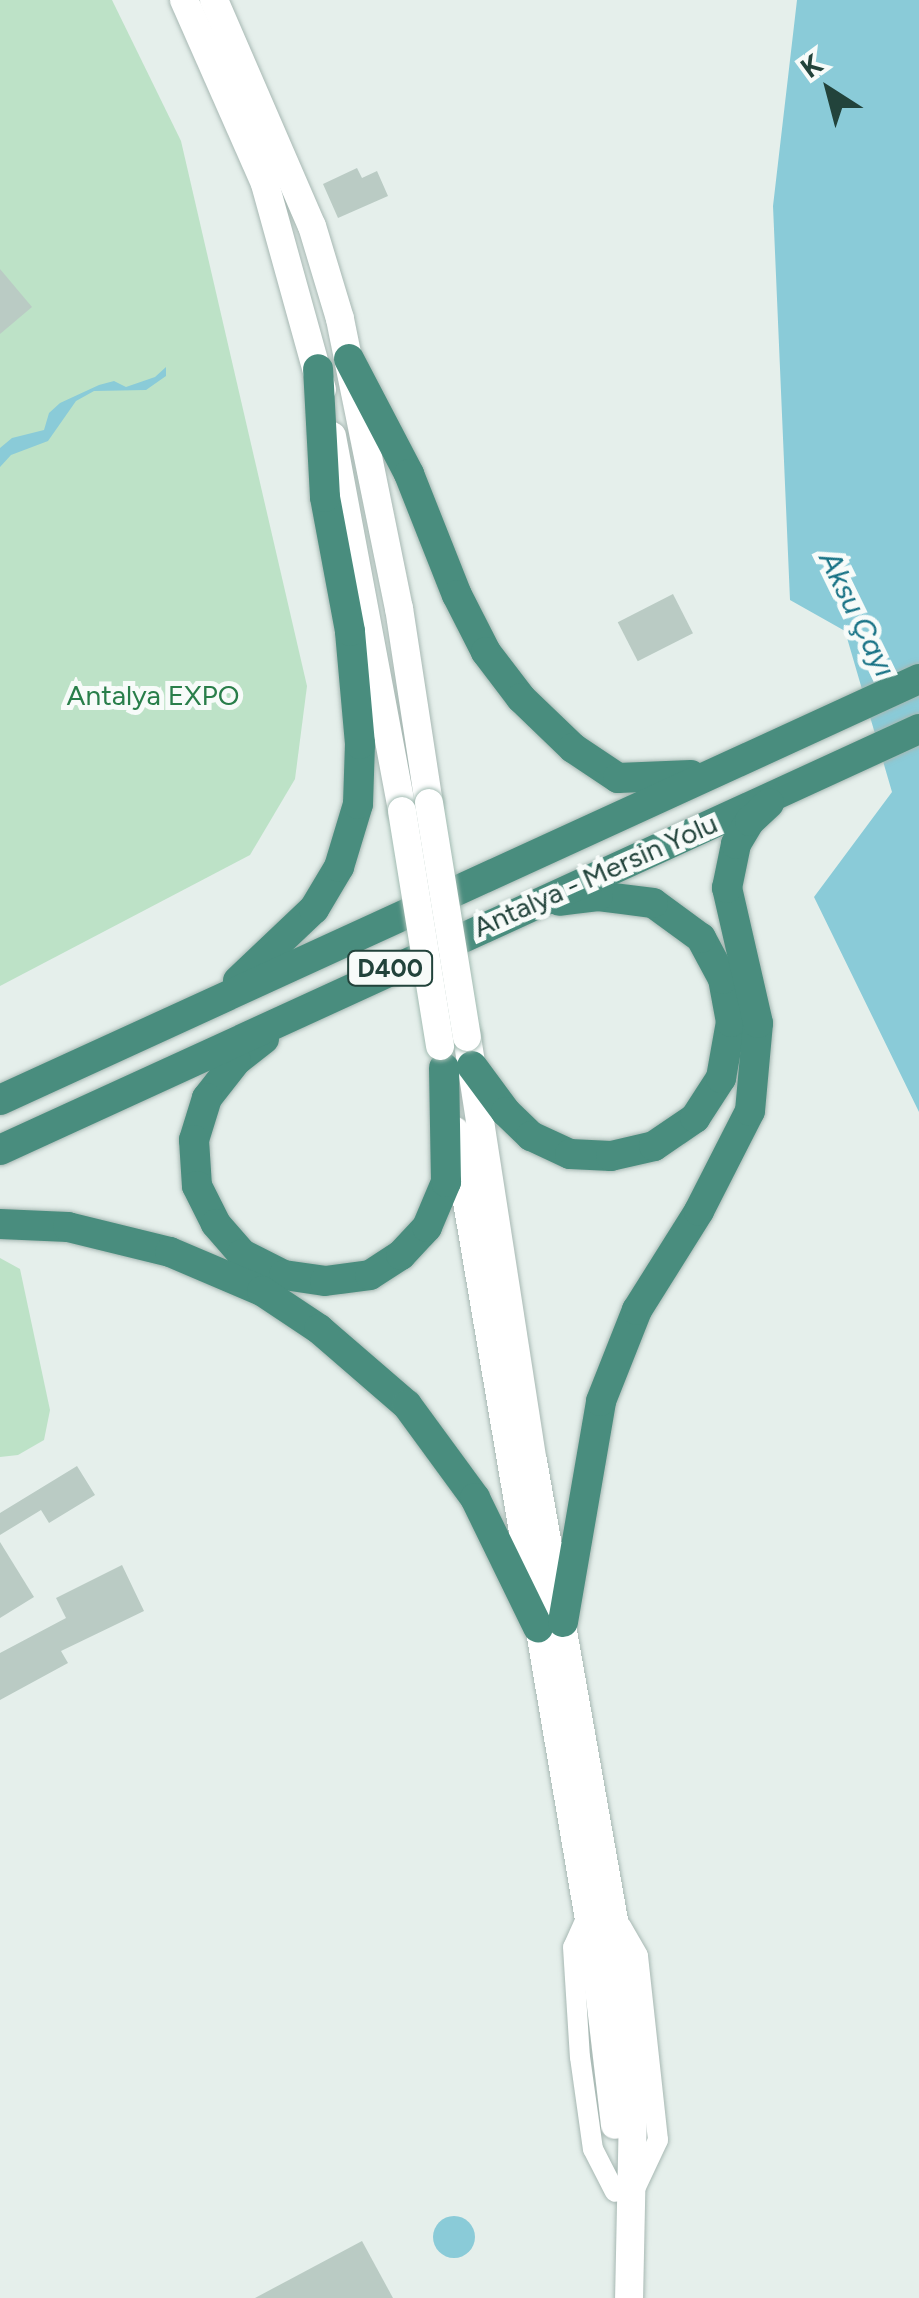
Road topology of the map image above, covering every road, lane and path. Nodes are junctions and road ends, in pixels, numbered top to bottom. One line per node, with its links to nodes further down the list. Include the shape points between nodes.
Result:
1 (184, 0): 4 (main road, via 265,184)
2 (214, 0): 3 (main road, via 312,226)
3 (350, 359): 7 (highway, via 409,474 471,624 521,698 573,748 618,778); 12 (main road, bridge, via 429,803)
4 (318, 370): 10 (highway, via 325,497 352,650 358,804 339,867 314,910); 12 (main road, bridge, via 402,812)
5 (919, 680): 7 (highway, Antalya - Mersin Yolu / D400)
6 (919, 729): 8 (highway, Antalya - Mersin Yolu / D400)
7 (709, 774): 10 (highway, Antalya - Mersin Yolu / D400)
8 (782, 791): 9 (highway, Antalya - Mersin Yolu / D400); 16 (highway, via 736,844 727,888 758,1023 750,1111 637,1310 601,1401)
9 (526, 906): 11 (highway, Antalya - Mersin Yolu / D400); 12 (highway, via 598,896 652,903 702,938 723,979 731,1022 722,1078 695,1118 654,1146 611,1156 570,1154 531,1136)
10 (216, 1000): 13 (highway, Antalya - Mersin Yolu / D400)
11 (298, 1010): 12 (highway, via 236,1062 207,1098 194,1140 197,1186 216,1224 242,1254 284,1276 325,1282 370,1275 427,1227 446,1182); 14 (highway, Antalya - Mersin Yolu / D400)
12 (456, 1054): 16 (main road, via 533,1461)
13 (0, 1100)
14 (0, 1150)
15 (0, 1224): 16 (highway, via 68,1226 170,1252 262,1291 319,1330 407,1405 475,1498)
16 (550, 1624): 17 (main road)
17 (600, 1911): 18 (main road, via 633,2110); 18 (street, via 573,1948 580,2057 593,2149)
18 (624, 2192): 19 (main road); 20 (main road)
19 (610, 2298)
20 (629, 2298)

